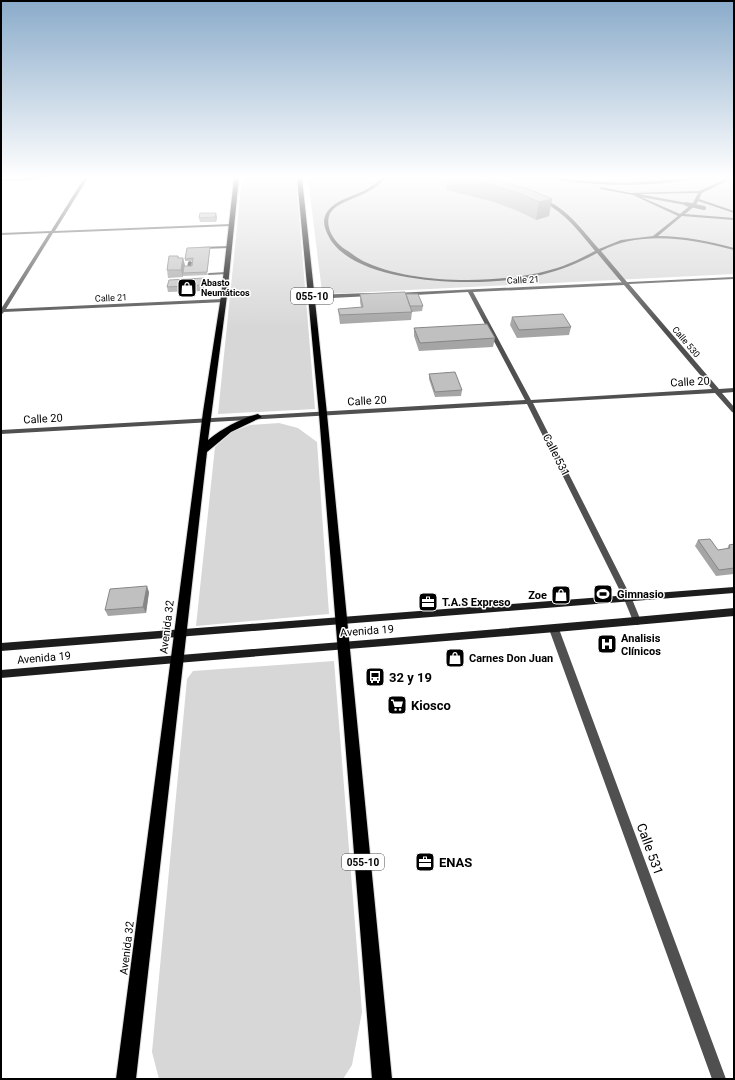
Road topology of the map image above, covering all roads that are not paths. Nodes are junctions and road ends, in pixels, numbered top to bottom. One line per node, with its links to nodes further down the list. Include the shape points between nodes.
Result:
1 (54, 228): 8 (street)
2 (144, 228): 8 (street)
3 (231, 228): 11 (highway, Avenida 32)
4 (305, 228): 25 (highway, 055-10)
5 (327, 228): 15 (street, via 336,245 364,263 411,276 439,280 503,280 536,275 564,268)
6 (579, 228): 15 (street, Calle 530)
7 (664, 228): 10 (street)
8 (52, 232): 9 (street); 27 (street)
9 (1, 234)
10 (654, 237): 13 (street, via 694,240); 15 (street, via 628,239)
11 (229, 248): 12 (street); 14 (street); 18 (highway, Avenida 32)
12 (193, 249)
13 (734, 249)
14 (212, 251)
15 (597, 251): 21 (street, Calle 530)
16 (190, 262): 17 (street)
17 (189, 268)
18 (226, 273): 19 (street); 26 (highway, Avenida 32)
19 (209, 274)
20 (734, 278): 21 (street, Calle 21)
21 (625, 283): 22 (street, Calle 21); 29 (street, Calle 530)
22 (470, 291): 24 (street, Calle 21); 30 (street, Calle 531)
23 (375, 294): 25 (street)
24 (391, 294)
25 (312, 296): 32 (highway, 055-10)
26 (223, 301): 27 (street, Calle 21); 34 (highway, Avenida 32)
27 (1, 312)
28 (734, 390): 29 (street, Calle 20)
29 (716, 391): 30 (street, Calle 20); 31 (street, Calle 530)
30 (530, 402): 32 (street, Calle 20); 38 (street, Calle 531)
31 (734, 411)
32 (323, 414): 33 (street, Calle 20); 40 (highway, 055-10)
33 (258, 417): 34 (street, Calle 20); 36 (highway, via 228,429)
34 (206, 420): 35 (street, Calle 20); 36 (highway, Avenida 32)
35 (1, 432)
36 (203, 450): 43 (highway, Avenida 32)
37 (734, 590): 38 (main road, Avenida 19)
38 (628, 599): 40 (main road, Avenida 19); 41 (street, Calle 531)
39 (734, 612): 41 (main road, Avenida 19)
40 (341, 620): 43 (main road, Avenida 19); 44 (highway, 055-10)
41 (637, 621): 42 (main road, Avenida 19)
42 (554, 629): 44 (main road, Avenida 19); 50 (street, Calle 531)
43 (180, 634): 45 (main road, Avenida 19); 46 (highway, Avenida 32)
44 (342, 645): 46 (main road, Avenida 19); 49 (highway, 055-10)
45 (1, 647)
46 (178, 658): 47 (main road, Avenida 19); 48 (highway, Avenida 32)
47 (1, 674)
48 (126, 1079)
49 (382, 1079)
50 (719, 1079)

